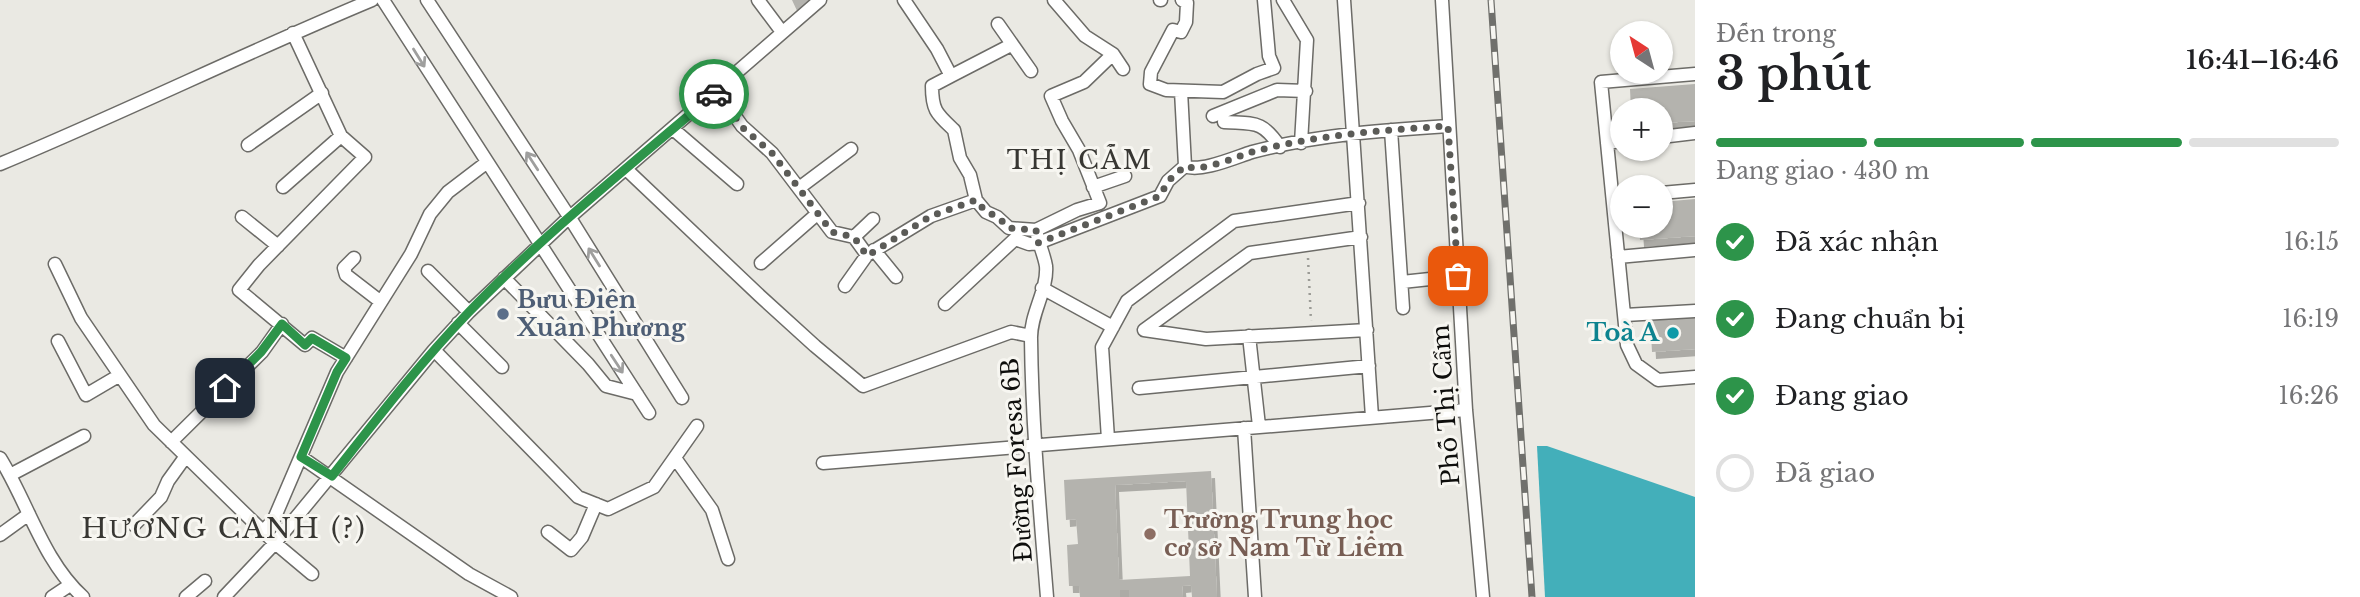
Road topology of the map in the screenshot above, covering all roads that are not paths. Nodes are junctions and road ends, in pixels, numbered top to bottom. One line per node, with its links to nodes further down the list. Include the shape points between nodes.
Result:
1 (372, 0): 15 (street)
2 (383, 0): 39 (street, one-way to 39)
3 (427, 0): 55 (street, one-way to 3)
4 (758, 0): 14 (street)
5 (820, 0): 14 (street)
6 (1054, 0): 17 (street, via 1085,36)
7 (1182, 0): 23 (street, via 1187,4 1185,22 1181,32 1172,30 1151,72 1150,84)
8 (1264, 0): 23 (street, via 1269,56 1275,68 1223,92)
9 (1283, 0): 24 (street, via 1307,40)
10 (1344, 0): 29 (street)
11 (1442, 0): 26 (street, Phố Thị Cẩm)
12 (908, 2): 21 (street)
13 (998, 24): 16 (street)
14 (782, 32): 22 (street)
15 (293, 33): 25 (street); 40 (street)
16 (1012, 45): 19 (street); 21 (street)
17 (1113, 54): 18 (street); 47 (street, via 1084,82 1051,96)
18 (1123, 69)
19 (1031, 71)
20 (1695, 74): 34 (street, via 1601,82)
21 (951, 76): 51 (street, via 932,86 932,104 954,130)
22 (718, 91): 27 (street); 48 (street, via 742,127 772,153)
23 (1181, 91): 41 (street)
24 (1306, 91): 33 (street); 37 (street, via 1278,90 1219,119 1256,124 1268,130)
25 (322, 93): 31 (street); 36 (street)
26 (1448, 126): 28 (street); 72 (street, Phố Thị Cẩm)
27 (673, 129): 42 (street); 45 (street)
28 (1391, 130): 29 (street); 75 (street)
29 (1355, 132): 33 (street); 52 (street)
30 (1695, 133): 32 (street)
31 (341, 136): 46 (street); 64 (street, via 365,157)
32 (1673, 136)
33 (1301, 143): 37 (street)
34 (1607, 143): 35 (street); 43 (street)
35 (1610, 143)
36 (248, 145)
37 (1280, 147): 41 (street, via 1207,166)
38 (850, 149): 48 (street)
39 (486, 163): 63 (street); 78 (street, via 440,199)
40 (0, 164)
41 (1185, 166): 58 (street, via 1160,196)
42 (626, 169): 55 (street); 88 (street, via 863,386 1011,332)
43 (1613, 175)
44 (1125, 176): 47 (street)
45 (737, 184)
46 (283, 187)
47 (1093, 187): 58 (street, via 1100,203 1077,210)
48 (799, 188): 53 (street)
49 (1695, 190): 50 (street)
50 (1673, 192)
51 (976, 200): 57 (street); 66 (street, via 931,216)
52 (1359, 203): 60 (street); 86 (street, via 1234,221 1127,301)
53 (817, 214): 59 (street, via 832,232); 69 (street)
54 (242, 217): 64 (street)
55 (570, 218): 63 (street); 100 (street, one-way to 55)
56 (873, 219): 59 (street)
57 (1009, 228): 58 (street); 62 (street)
58 (1037, 236): 62 (street, via 1028,244); 77 (street, Đường Foresa 6B, via 1046,266)
59 (854, 237): 66 (street)
60 (1361, 237): 87 (street); 89 (street, via 1250,253 1144,330 1206,339)
61 (1618, 238): 67 (street)
62 (1012, 242): 79 (street)
63 (540, 245): 74 (street); 99 (street, one-way to 99)
64 (278, 246): 85 (street, via 239,290)
65 (1695, 250): 67 (street)
66 (871, 253): 73 (street); 76 (street)
67 (1618, 257): 83 (street)
68 (354, 258): 78 (street, via 344,268 346,275)
69 (761, 262)
70 (55, 264): 95 (street, via 81,318)
71 (428, 271): 82 (street)
72 (1458, 276): 75 (street); 101 (street, Phố Thị Cẩm)
73 (896, 277)
74 (504, 278): 82 (street); 99 (street, via 606,386)
75 (1402, 282): 80 (street)
76 (845, 286)
77 (1042, 288): 86 (street); 88 (street, Đường Foresa 6B)
78 (381, 302): 92 (street)
79 (945, 304)
80 (1403, 308)
81 (1695, 311): 83 (street)
82 (469, 312): 84 (street)
83 (1625, 315): 97 (street, via 1627,345 1636,364 1658,380)
84 (458, 323): 91 (street); 94 (street)
85 (282, 324): 92 (street, via 305,345 312,338); 109 (street, via 261,352)
86 (1113, 327): 108 (street, via 1102,347)
87 (1367, 330): 89 (street); 93 (street)
88 (1031, 336): 110 (street, Đường Foresa 6B)
89 (1249, 336): 96 (street)
90 (58, 341): 95 (street, via 86,395)
91 (434, 350): 117 (street); 118 (street, via 578,497)
92 (346, 358): 112 (street)
93 (1369, 366): 96 (street); 103 (street)
94 (502, 367)
95 (120, 375): 109 (street)
96 (1254, 377): 98 (street); 105 (street)
97 (1695, 377)
98 (1139, 387)
99 (637, 394): 102 (street)
100 (682, 398)
101 (1466, 410): 103 (street); 137 (street, Phố Thị Cẩm)
102 (649, 414)
103 (1372, 417): 105 (street)
104 (698, 426): 114 (street)
105 (1259, 426): 106 (street)
106 (1244, 428): 108 (street); 136 (street)
107 (84, 436): 116 (street)
108 (1108, 439): 110 (street)
109 (171, 442): 111 (street)
110 (1035, 445): 115 (street); 135 (street, Đường Foresa 6B)
111 (186, 456): 120 (street, via 161,497); 122 (street)
112 (301, 457): 117 (street); 122 (street, via 274,519)
113 (0, 458): 116 (street)
114 (675, 458): 118 (street, via 654,487 608,509); 125 (street, via 712,510)
115 (823, 463)
116 (10, 475): 119 (street)
117 (332, 476): 124 (street); 129 (street)
118 (596, 504): 121 (street, via 571,550)
119 (29, 514): 123 (street); 128 (street)
120 (134, 525)
121 (548, 531)
122 (263, 532): 124 (street)
123 (0, 535)
124 (275, 543): 126 (street); 133 (street)
125 (728, 559)
126 (312, 574)
127 (205, 581): 132 (street)
128 (70, 585): 130 (street); 131 (street)
129 (494, 593): 134 (street)
130 (52, 597)
131 (83, 597)
132 (186, 597)
133 (224, 597)
134 (511, 597)
135 (1047, 597)
136 (1255, 597)
137 (1483, 597)

